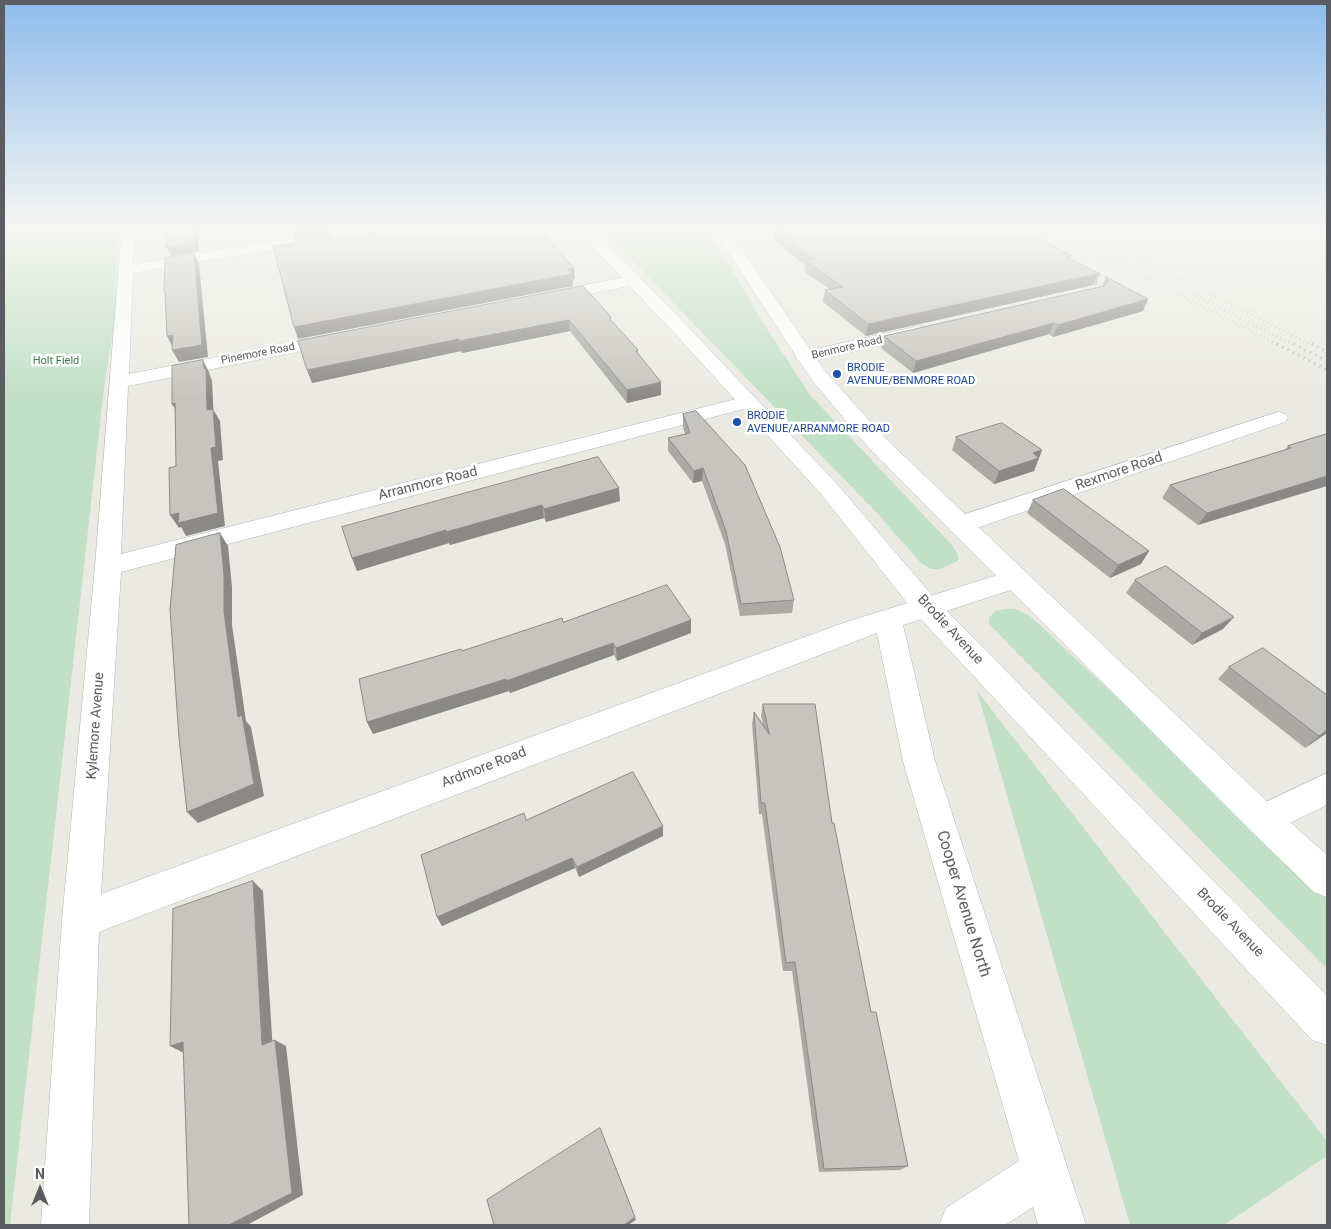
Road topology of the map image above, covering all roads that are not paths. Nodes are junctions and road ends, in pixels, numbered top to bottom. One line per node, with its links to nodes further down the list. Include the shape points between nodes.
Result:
1 (124, 284): 9 (street, Kylemore Avenue)
2 (615, 284): 5 (street)
3 (635, 284): 10 (street, Brodie Avenue)
4 (756, 284): 8 (street)
5 (535, 300)
6 (940, 327): 8 (street, Benmore Road)
7 (351, 336): 9 (street, Pinemore Road)
8 (805, 357): 12 (street, via 876,442)
9 (119, 382): 13 (street, Kylemore Avenue)
10 (748, 402): 13 (street, Arranmore Road); 15 (street, Brodie Avenue, via 828,489)
11 (1278, 418): 12 (street, Rexmore Road)
12 (959, 526): 14 (street)
13 (108, 566): 20 (street, Kylemore Avenue)
14 (1014, 578): 15 (street); 18 (street)
15 (926, 607): 16 (street); 21 (street, Brodie Avenue)
16 (888, 619): 20 (street, Ardmore Road); 22 (street, Cooper Avenue North, via 919,761)
17 (1327, 788): 18 (street)
18 (1263, 820): 19 (street)
19 (1327, 879)
20 (81, 920): 23 (street, Kylemore Avenue)
21 (1327, 1025)
22 (1046, 1171): 24 (street); 25 (street, Cooper Avenue North)
23 (65, 1225)
24 (963, 1225)
25 (1062, 1225)

